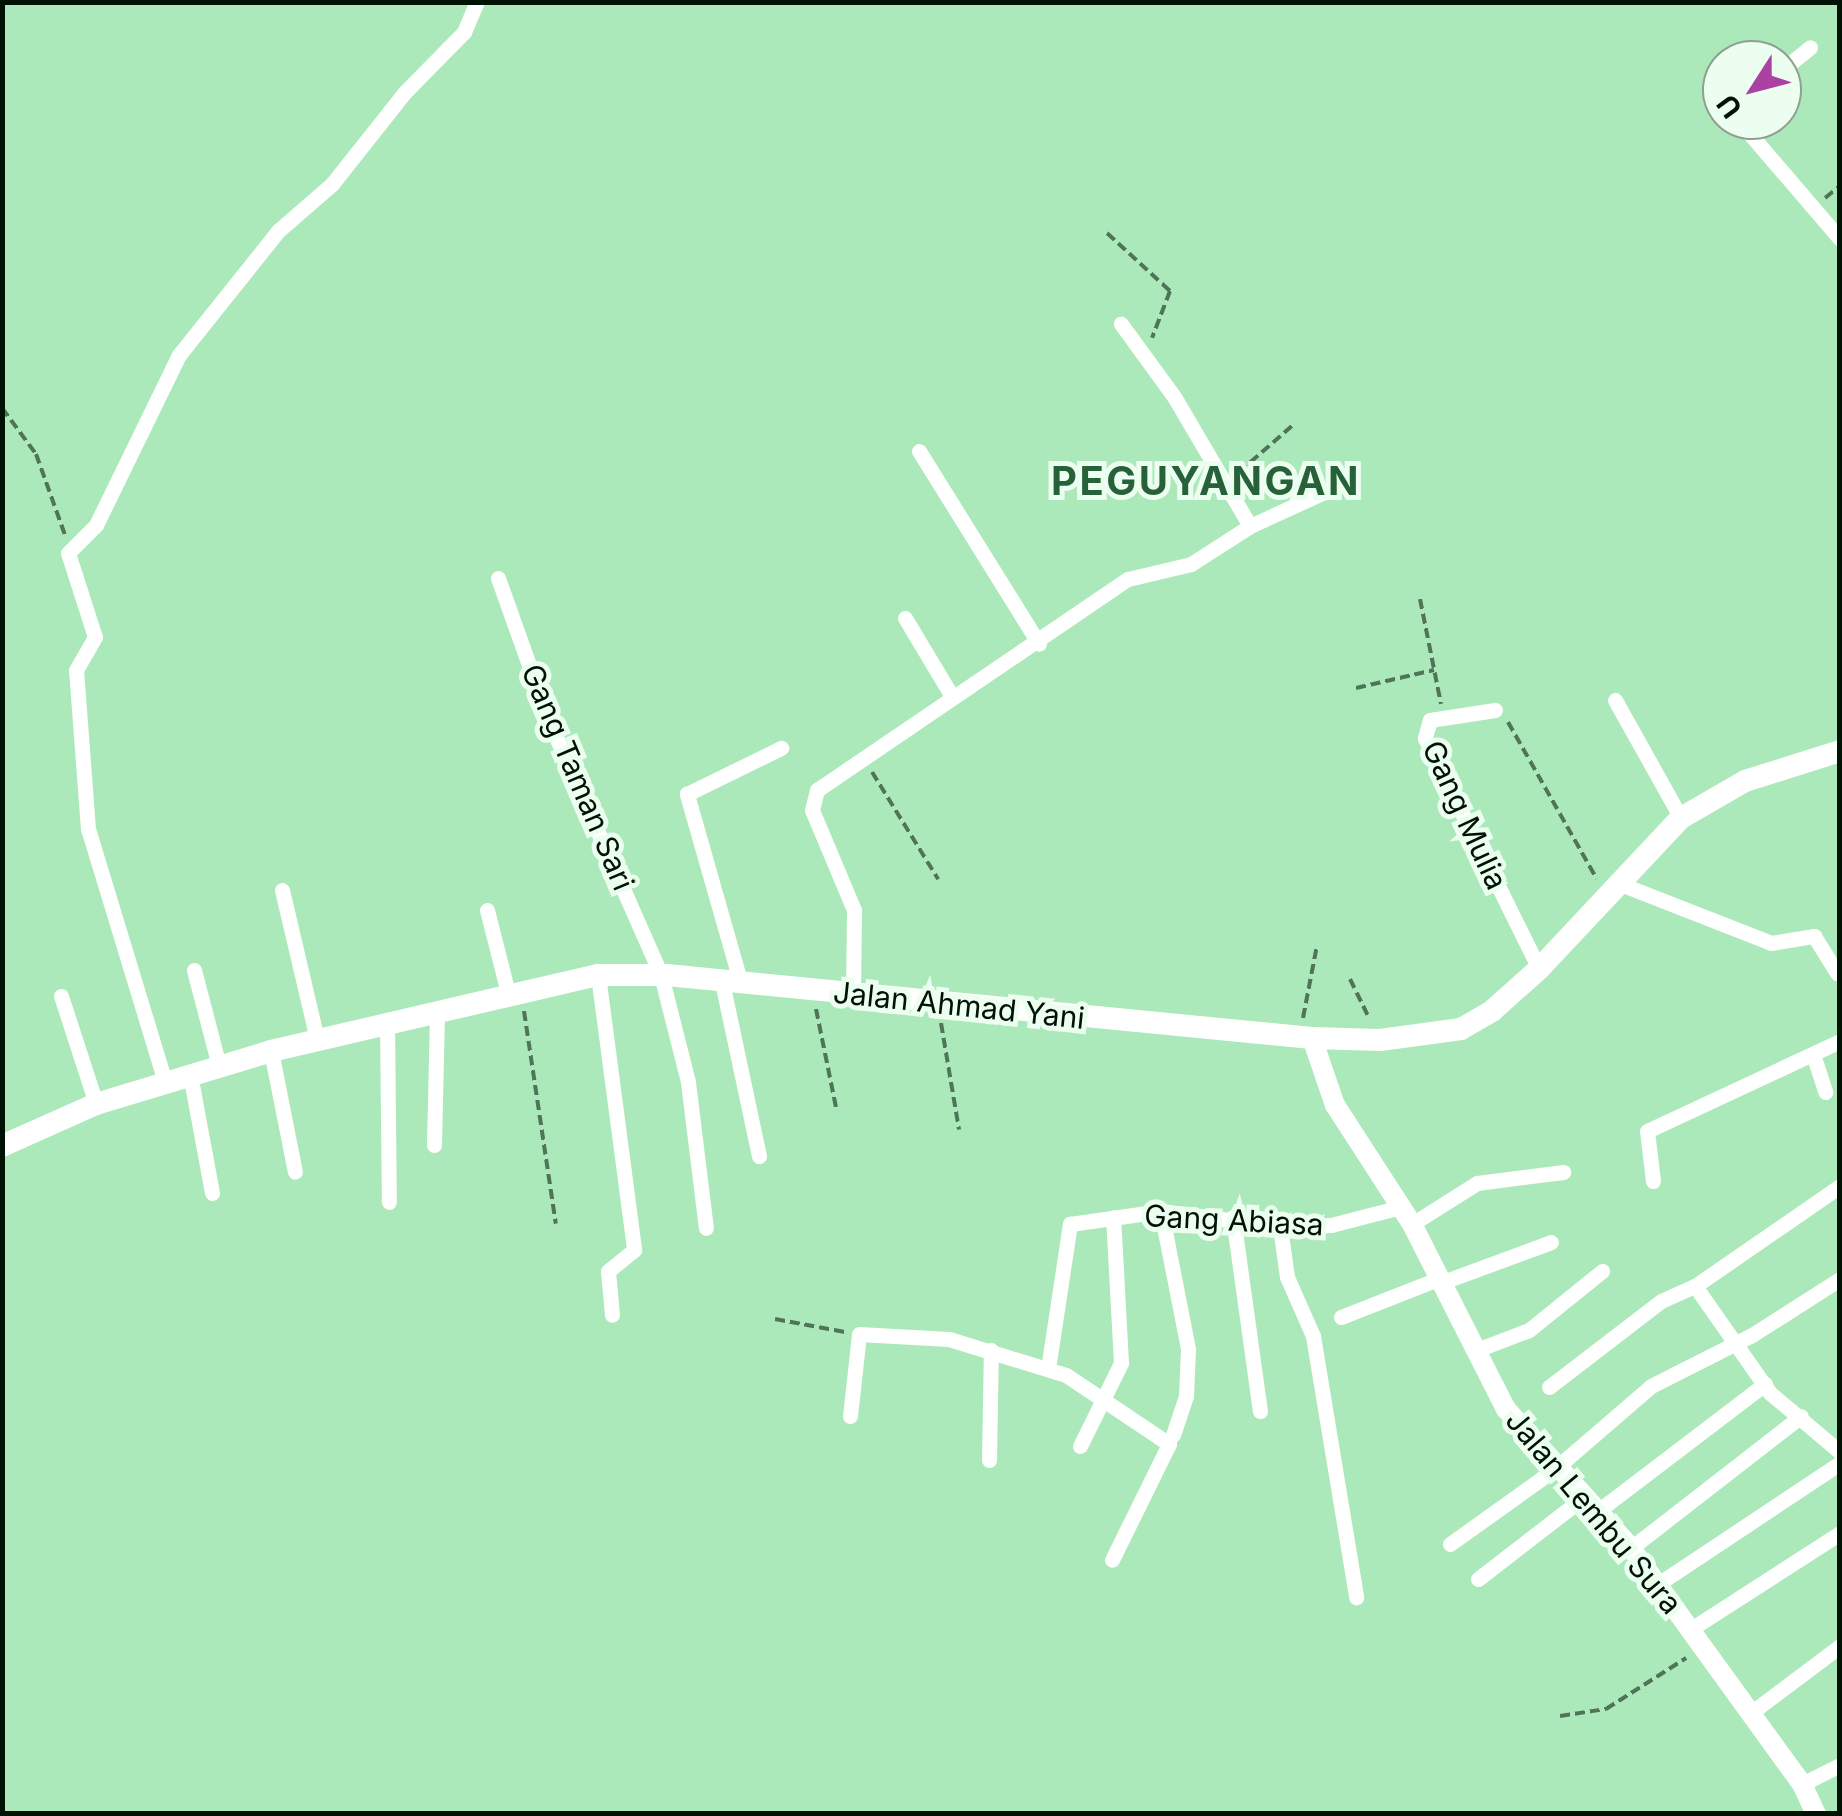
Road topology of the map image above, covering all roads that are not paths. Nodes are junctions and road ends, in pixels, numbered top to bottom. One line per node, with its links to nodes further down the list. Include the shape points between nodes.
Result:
1 (478, 2): 40 (street, via 464,32 404,93 332,184 278,231 178,355 96,525 67,557 95,637 76,670 88,828)
2 (1810, 47): 3 (street)
3 (1802, 54)
4 (1755, 140): 5 (street)
5 (1840, 239)
6 (1121, 324): 9 (street, via 1228,482)
7 (918, 451): 12 (street)
8 (1330, 489): 9 (street)
9 (1250, 526): 12 (street, via 1191,564 1135,576)
10 (498, 578): 26 (street, Gang Taman Sari, via 549,721)
11 (904, 618): 13 (street)
12 (1039, 644): 13 (street)
13 (951, 696): 29 (street, via 810,802 854,910)
14 (1615, 700): 18 (street)
15 (1495, 710): 22 (street, Gang Mulia, via 1425,724 1425,738)
16 (781, 748): 27 (street, via 688,794)
17 (1840, 751): 18 (main road, Jalan Ahmad Yani, via 1745,780)
18 (1681, 818): 20 (main road, Jalan Ahmad Yani)
19 (282, 890): 34 (street)
20 (1613, 890): 22 (main road, Jalan Ahmad Yani); 24 (street, via 1770,943 1814,936)
21 (487, 910): 28 (street)
22 (1539, 969): 33 (main road, Jalan Ahmad Yani, via 1492,1012 1461,1029 1380,1040)
23 (194, 970): 38 (street)
24 (1837, 973)
25 (598, 975): 26 (main road, Jalan Ahmad Yani); 28 (main road, Jalan Ahmad Yani); 63 (street, via 634,1250 608,1271)
26 (661, 975): 27 (main road, Jalan Ahmad Yani); 56 (street, Gang Taman Sari, via 688,1082)
27 (731, 983): 29 (main road, Jalan Ahmad Yani); 45 (street)
28 (514, 992): 31 (main road, Jalan Ahmad Yani)
29 (853, 994): 33 (main road, Jalan Ahmad Yani)
30 (61, 996): 42 (street)
31 (437, 1010): 32 (main road, Jalan Ahmad Yani); 44 (street)
32 (387, 1022): 34 (main road, Jalan Ahmad Yani); 51 (street)
33 (1306, 1038): 53 (street, Jalan Lembu Sura, via 1335,1105)
34 (317, 1040): 36 (main road, Jalan Ahmad Yani)
35 (1840, 1041): 37 (street)
36 (271, 1051): 38 (main road, Jalan Ahmad Yani); 46 (street)
37 (1813, 1054): 41 (street); 48 (street, via 1647,1131)
38 (219, 1066): 39 (main road, Jalan Ahmad Yani)
39 (190, 1074): 40 (main road, Jalan Ahmad Yani); 50 (street)
40 (164, 1082): 42 (main road, Jalan Ahmad Yani)
41 (1825, 1092)
42 (96, 1104): 43 (main road, Jalan Ahmad Yani)
43 (5, 1138)
44 (434, 1145)
45 (759, 1156)
46 (295, 1172)
47 (1563, 1172): 53 (street, Gang Abiasa, via 1468,1186)
48 (1652, 1180)
49 (1840, 1186): 62 (street)
50 (212, 1193)
51 (389, 1202)
52 (1161, 1211): 54 (street, Gang Abiasa); 55 (street, Gang Abiasa); 77 (street, via 1188,1349 1186,1396)
53 (1406, 1216): 57 (street, Gang Abiasa); 61 (street, Jalan Lembu Sura)
54 (1112, 1217): 68 (street, Gang Abiasa, via 1067,1228); 71 (street, via 1122,1340)
55 (1233, 1217): 57 (street, Gang Abiasa); 72 (street)
56 (706, 1228)
57 (1280, 1228): 90 (street, via 1287,1276 1313,1336)
58 (1551, 1242): 61 (street)
59 (1602, 1271): 67 (street, via 1529,1330)
60 (1840, 1279): 65 (street)
61 (1442, 1280): 64 (street); 67 (street, Jalan Lembu Sura)
62 (1695, 1286): 65 (street); 70 (street, via 1661,1301)
63 (612, 1315)
64 (1340, 1318)
65 (1735, 1343): 69 (street); 82 (street, via 1651,1386)
66 (991, 1350): 68 (street); 73 (street, via 926,1336 859,1334); 80 (street)
67 (1474, 1351): 82 (street, Jalan Lembu Sura, via 1506,1409)
68 (1048, 1369): 71 (street)
69 (1765, 1384): 74 (street); 83 (street)
70 (1549, 1387)
71 (1107, 1398): 78 (street); 87 (street, via 1169,1444)
72 (1260, 1412)
73 (850, 1416)
74 (1802, 1416): 79 (street); 86 (street)
75 (1840, 1424): 76 (street)
76 (1825, 1435)
77 (1173, 1436)
78 (1080, 1446)
79 (1840, 1452)
80 (990, 1460)
81 (1840, 1463): 89 (street)
82 (1556, 1468): 83 (street, Jalan Lembu Sura); 85 (street)
83 (1591, 1504): 86 (street, Jalan Lembu Sura); 88 (street)
84 (1840, 1533): 91 (street)
85 (1450, 1544)
86 (1631, 1548): 89 (street, Jalan Lembu Sura)
87 (1112, 1560)
88 (1478, 1579)
89 (1658, 1584): 91 (street, Jalan Lembu Sura)
90 (1356, 1597)
91 (1690, 1629): 93 (street, Jalan Lembu Sura)
92 (1840, 1646): 93 (street)
93 (1752, 1712): 95 (street, Jalan Lembu Sura)
94 (1840, 1765): 95 (street)
95 (1802, 1784): 96 (street, Jalan Lembu Sura)
96 (1816, 1814)

